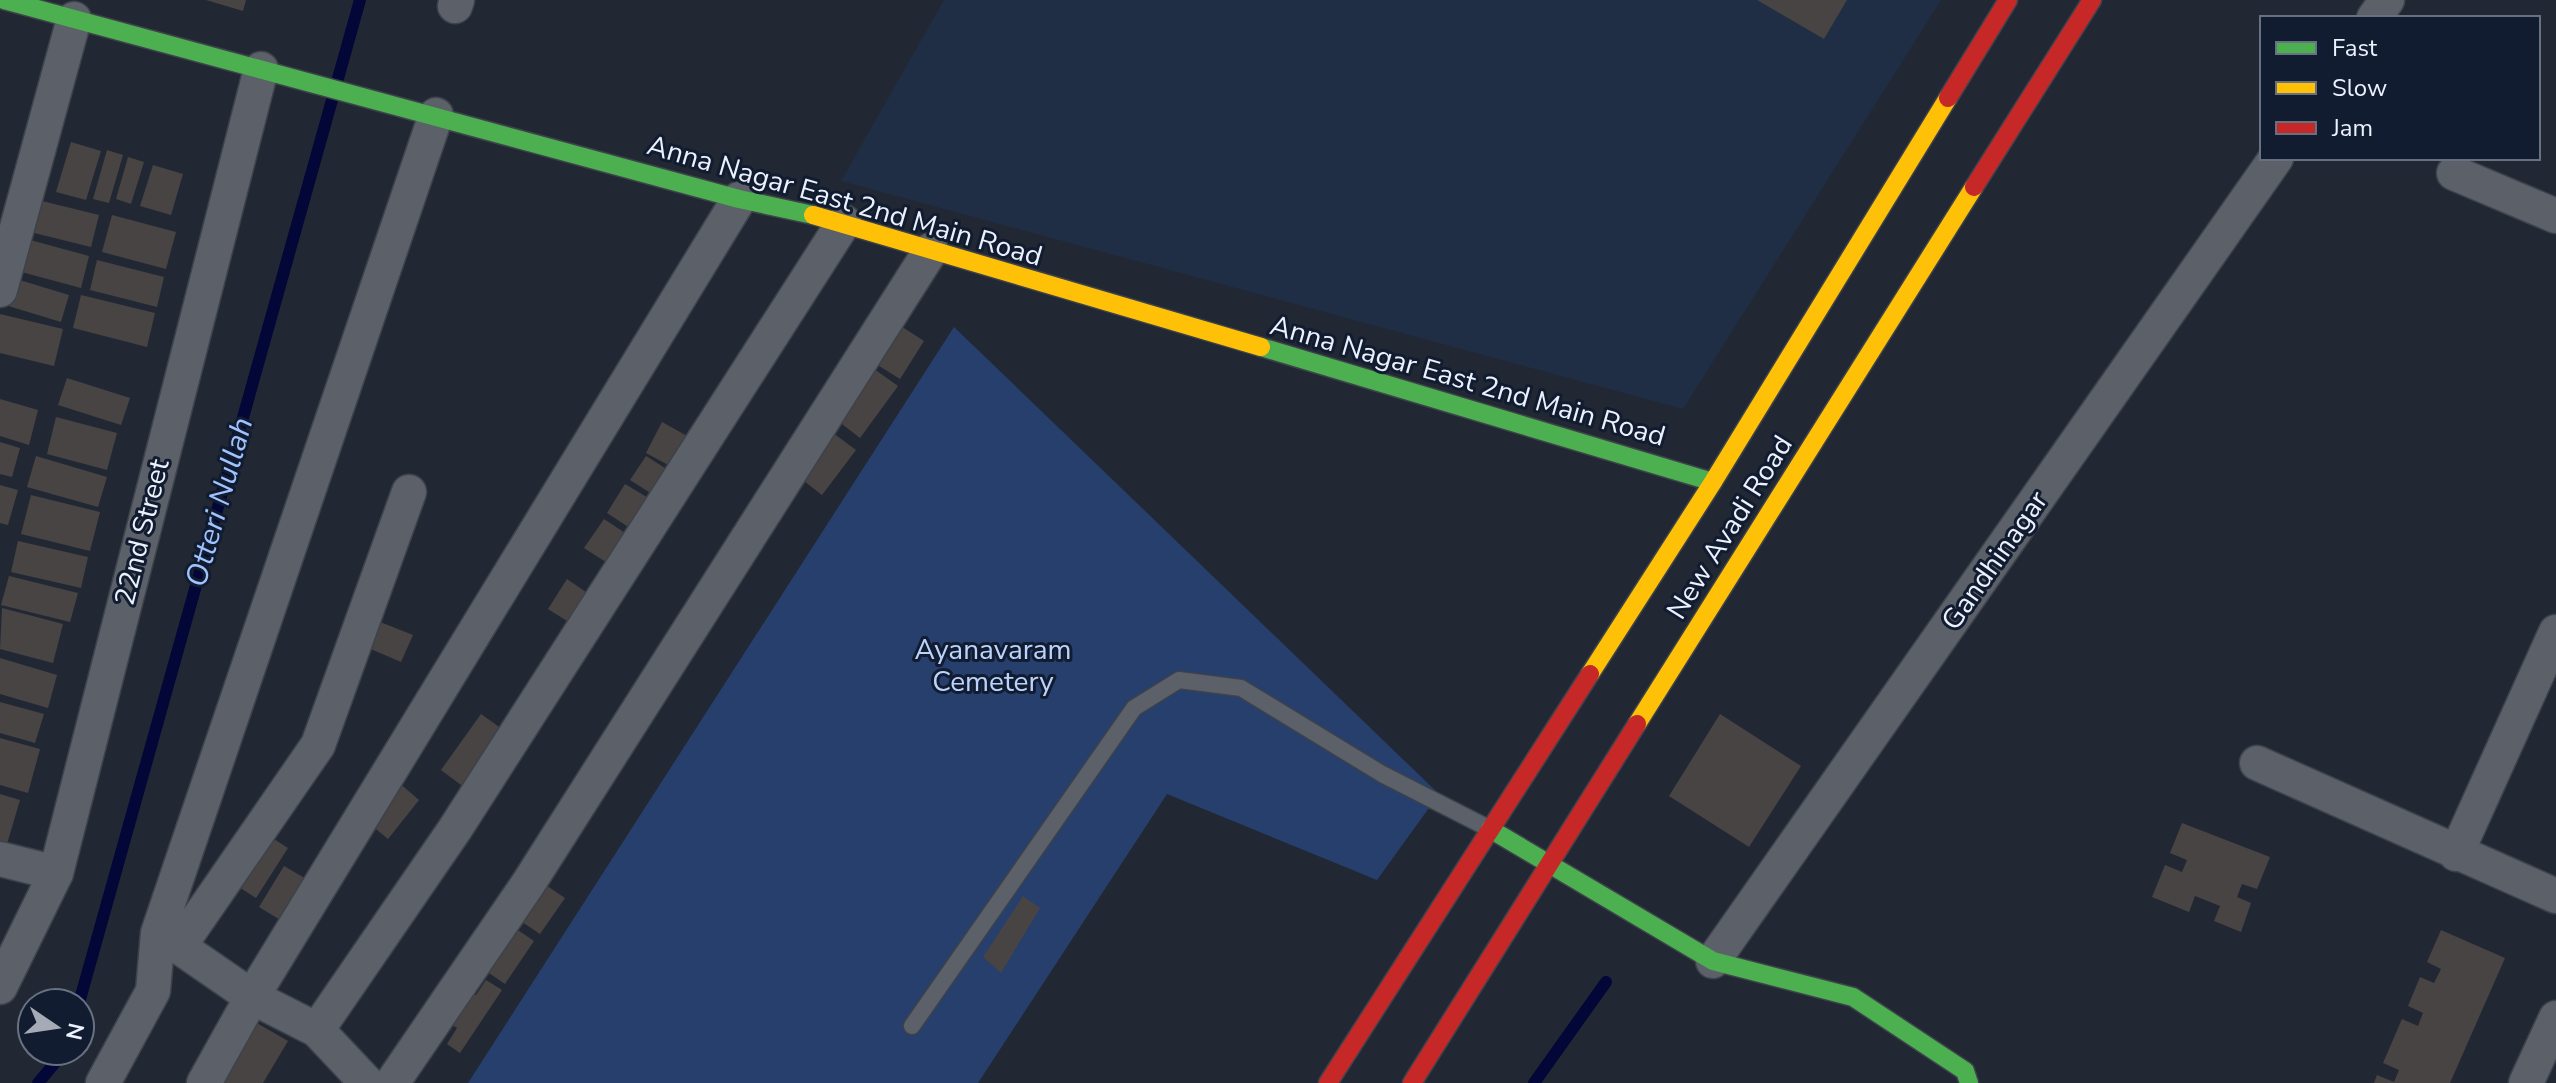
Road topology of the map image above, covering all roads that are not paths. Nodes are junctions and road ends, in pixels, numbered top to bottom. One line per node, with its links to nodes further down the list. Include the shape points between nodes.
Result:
1 (4, 0): 4 (main road, Anna Nagar East 2nd Main Road)
2 (2008, 0): 14 (main road, New Avadi Road)
3 (2092, 0): 21 (main road, New Avadi Road)
4 (60, 10): 5 (main road, Anna Nagar East 2nd Main Road); 13 (street)
5 (261, 69): 6 (main road, Anna Nagar East 2nd Main Road); 22 (street, 22nd Street)
6 (436, 115): 9 (main road, Anna Nagar East 2nd Main Road); 24 (street)
7 (2275, 160): 25 (street, Gandhinagar)
8 (2454, 173): 10 (street)
9 (739, 199): 11 (main road, Anna Nagar East 2nd Main Road); 27 (street)
10 (2556, 216)
11 (844, 222): 12 (main road, Anna Nagar East 2nd Main Road); 30 (street, via 455,829)
12 (931, 250): 14 (main road, Anna Nagar East 2nd Main Road); 34 (street, via 528,884)
13 (0, 290)
14 (1713, 482): 18 (main road, New Avadi Road)
15 (409, 492): 24 (street, via 318,745)
16 (2556, 632): 19 (street)
17 (2257, 763): 19 (street)
18 (1490, 829): 21 (main road); 29 (lane, via 1382,774 1241,688 1179,680 1134,708); 35 (main road, New Avadi Road)
19 (2456, 854): 23 (street)
20 (0, 859): 22 (street)
21 (1552, 862): 25 (main road); 36 (main road, New Avadi Road)
22 (56, 873): 26 (street, 22nd Street)
23 (2556, 896)
24 (169, 939): 27 (street); 31 (street, via 153,991)
25 (1713, 961): 37 (main road, via 1853,997 1965,1071)
26 (0, 987)
27 (252, 997): 30 (street); 32 (street)
28 (2556, 1018): 38 (street)
29 (912, 1026)
30 (317, 1030): 33 (street)
31 (103, 1083)
32 (204, 1083)
33 (367, 1083)
34 (392, 1083)
35 (1328, 1083)
36 (1412, 1083)
37 (1969, 1083)
38 (2526, 1083)

